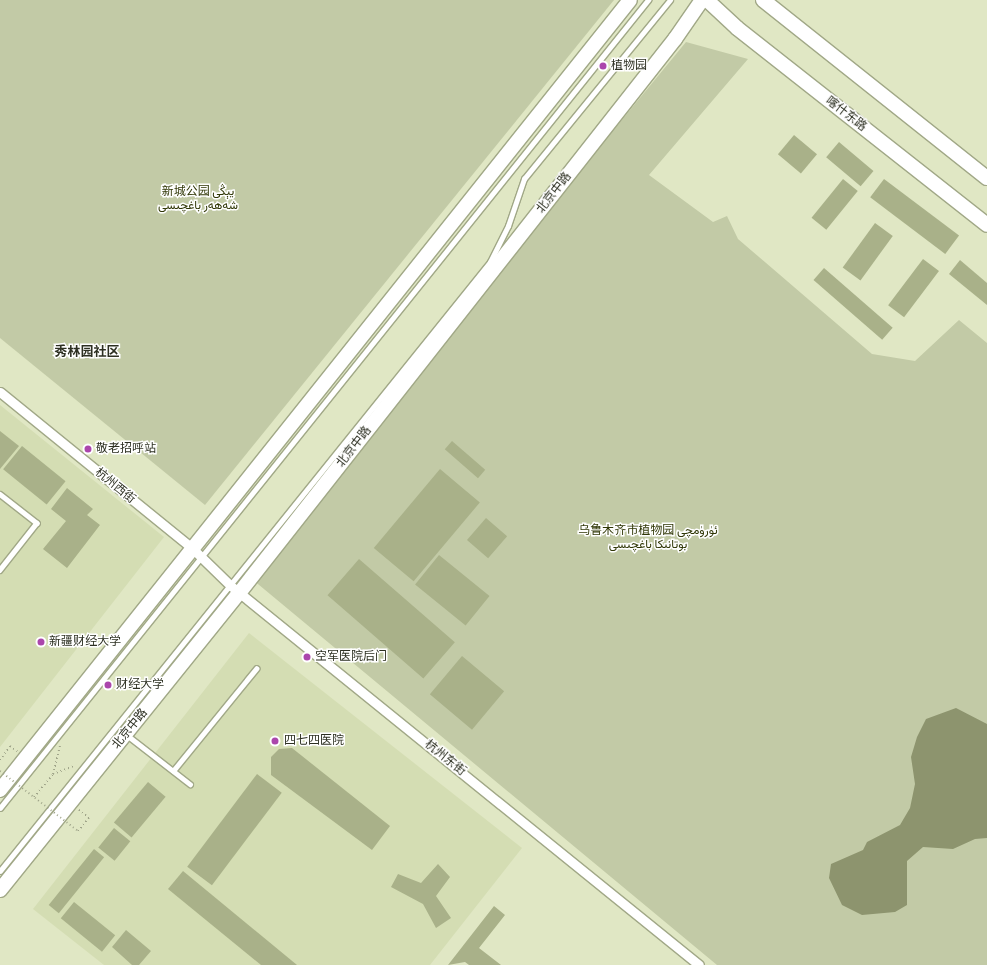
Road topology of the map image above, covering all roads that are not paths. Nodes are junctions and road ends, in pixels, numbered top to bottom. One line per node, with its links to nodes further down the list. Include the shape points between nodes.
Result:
1 (648, 0): 11 (lane)
2 (670, 0): 13 (lane, via 524,179 508,226 490,262)
3 (702, 0): 13 (main road, 北京中路, via 676,39)
4 (707, 0): 8 (main road, 喀什东路, via 737,28)
5 (627, 2): 11 (main road)
6 (769, 2): 7 (main road)
7 (987, 178)
8 (987, 225)
9 (0, 392): 11 (street, 杭州西街)
10 (0, 494): 12 (lane, via 37,523)
11 (197, 554): 13 (street, 杭州东街); 18 (main road); 19 (lane)
12 (0, 570)
13 (235, 589): 15 (main road, 北京中路); 20 (lane); 22 (street, 杭州东街)
14 (256, 669): 16 (lane)
15 (126, 734): 16 (lane); 21 (main road, 北京中路)
16 (173, 771): 17 (lane)
17 (190, 784)
18 (0, 790)
19 (0, 808)
20 (0, 871)
21 (0, 890)
22 (699, 965)

